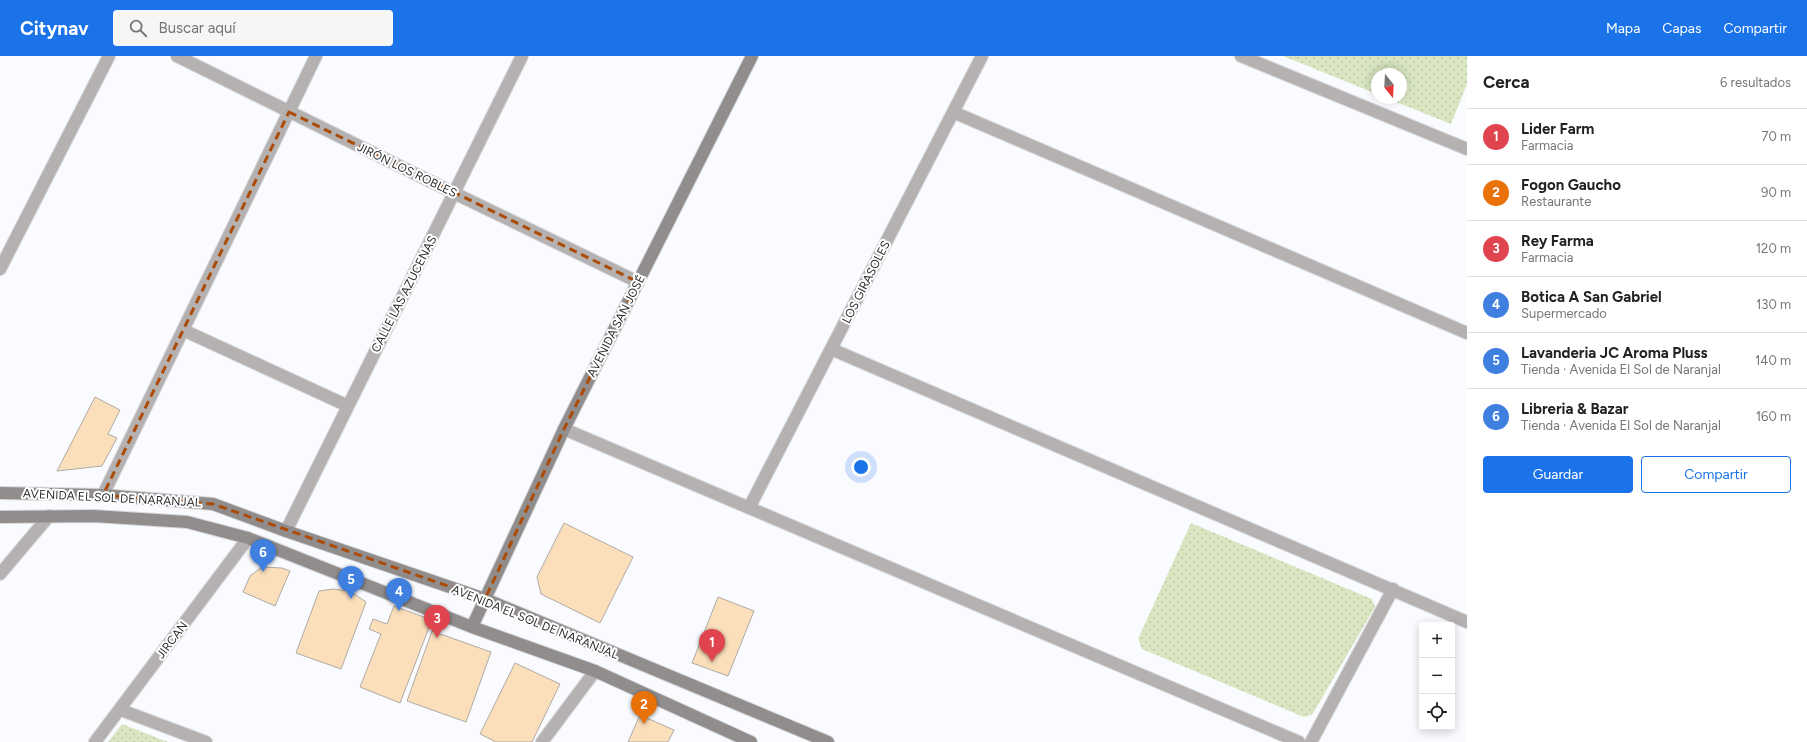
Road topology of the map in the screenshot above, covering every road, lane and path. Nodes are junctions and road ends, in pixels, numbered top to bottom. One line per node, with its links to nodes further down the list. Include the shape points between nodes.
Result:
1 (109, 56): 12 (street)
2 (177, 56): 8 (street, JIRÓN LOS ROBLES)
3 (316, 56): 8 (street)
4 (522, 56): 11 (street, CALLE LAS AZUCENAS)
5 (752, 56): 13 (street, AVENIDA SAN JOSÉ)
6 (982, 56): 9 (street, LOS GIRASOLES)
7 (1240, 56): 10 (street)
8 (289, 112): 11 (street, JIRÓN LOS ROBLES); 14 (street)
9 (953, 112): 15 (street); 16 (street, LOS GIRASOLES)
10 (1467, 149)
11 (454, 193): 13 (street, JIRÓN LOS ROBLES); 17 (street, CALLE LAS AZUCENAS)
12 (0, 269)
13 (638, 282): 18 (street, AVENIDA SAN JOSÉ)
14 (183, 330): 17 (street); 20 (street)
15 (1467, 333)
16 (831, 349): 21 (street, LOS GIRASOLES); 27 (street)
17 (348, 406): 24 (street, CALLE LAS AZUCENAS)
18 (564, 429): 21 (street); 28 (street, AVENIDA SAN JOSÉ)
19 (0, 492): 20 (street, AVENIDA EL SOL DE NARANJAL)
20 (103, 495): 24 (street, AVENIDA EL SOL DE NARANJAL, via 213,504)
21 (749, 508): 38 (street)
22 (49, 516): 23 (street, AVENIDA EL SOL DE NARANJAL); 25 (street, AVENIDA EL SOL DE NARANJAL, via 187,522); 26 (street)
23 (0, 517)
24 (286, 531): 28 (street, AVENIDA EL SOL DE NARANJAL)
25 (248, 538): 30 (street, AVENIDA EL SOL DE NARANJAL); 32 (street, JIRCAN)
26 (0, 574)
27 (1393, 590): 29 (street); 39 (street)
28 (485, 599): 30 (street, AVENIDA SAN JOSÉ); 37 (street, AVENIDA EL SOL DE NARANJAL)
29 (1467, 622)
30 (472, 627): 31 (street, AVENIDA EL SOL DE NARANJAL)
31 (595, 671): 35 (street); 36 (street, AVENIDA EL SOL DE NARANJAL)
32 (120, 710): 33 (street, JIRCAN); 34 (street)
33 (95, 742)
34 (206, 742)
35 (542, 742)
36 (751, 742)
37 (828, 742)
38 (1299, 742)
39 (1311, 742)

